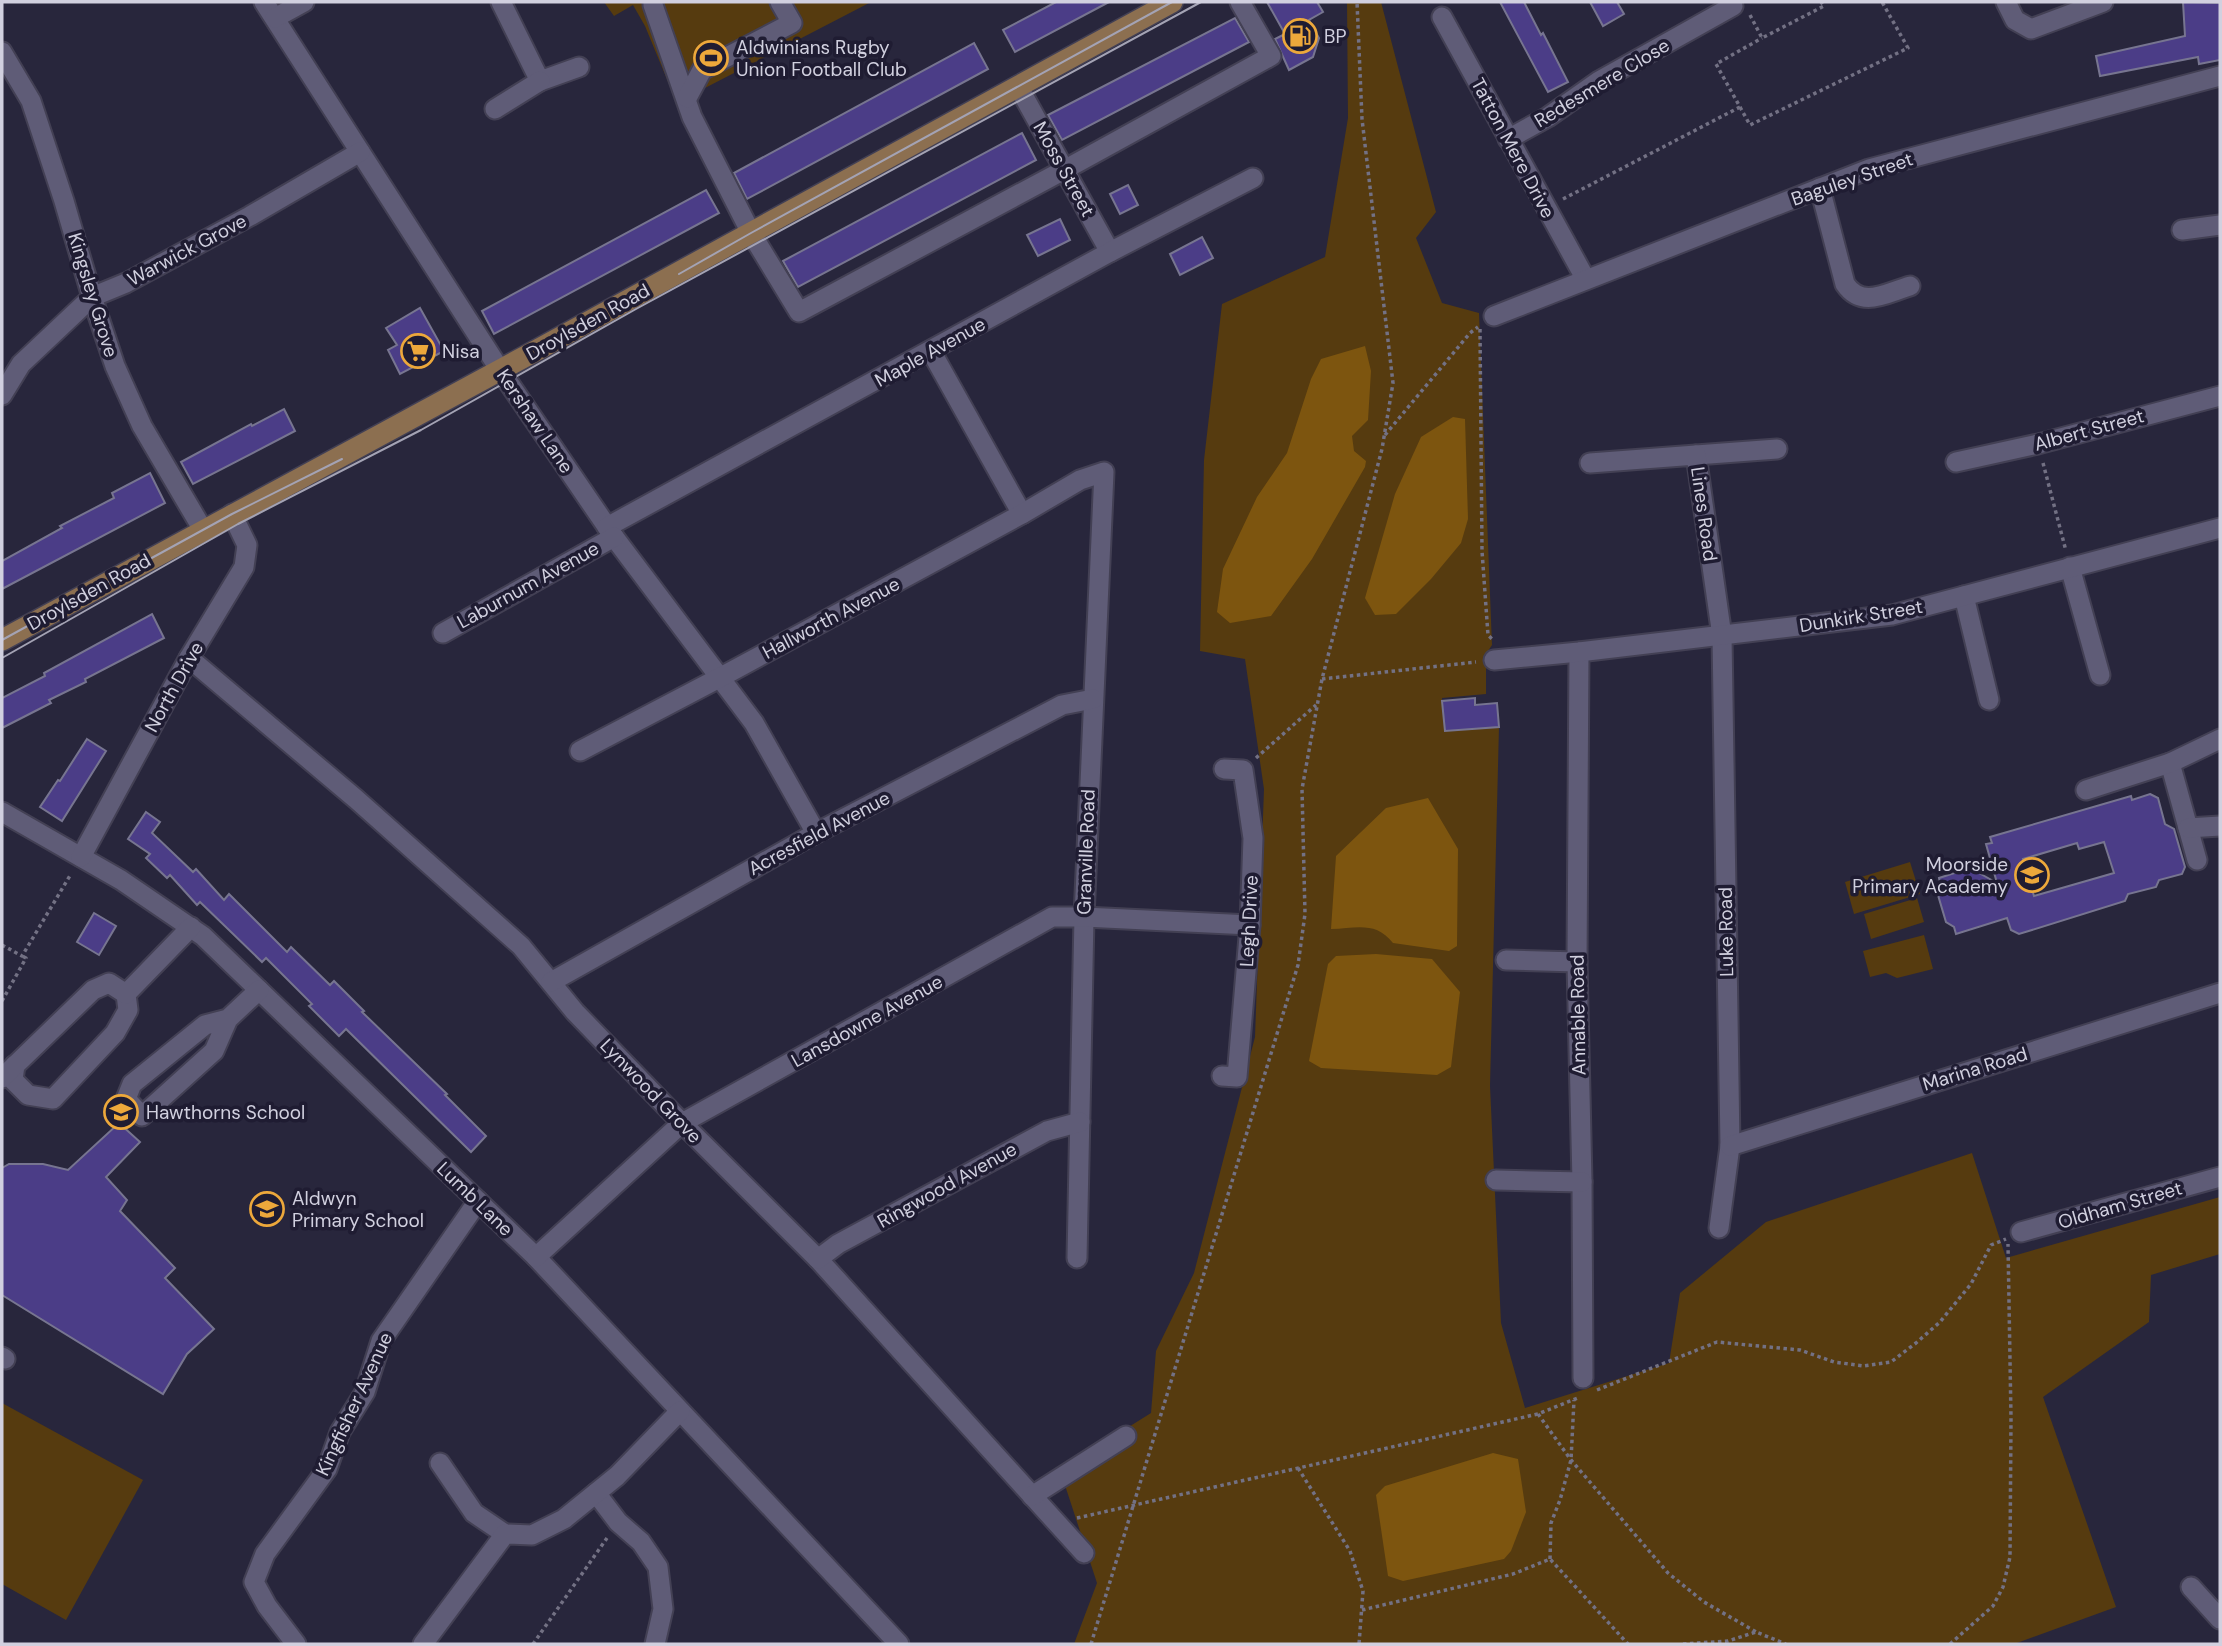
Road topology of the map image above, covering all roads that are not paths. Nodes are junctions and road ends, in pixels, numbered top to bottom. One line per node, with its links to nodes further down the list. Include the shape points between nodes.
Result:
1 (304, 2): 9 (street)
2 (501, 2): 15 (street)
3 (653, 2): 17 (street)
4 (780, 2): 17 (street, via 792,23 702,70)
5 (1172, 2): 16 (main road, Droylsden Road)
6 (1240, 2): 21 (street, via 1270,56)
7 (2006, 2): 8 (street, via 2015,20 2031,29)
8 (2103, 2)
9 (270, 10): 20 (street, Kershaw Lane)
10 (1741, 10): 19 (street, Redesmere Close, via 1599,81)
11 (1442, 17): 19 (street, Tatton Mere Drive)
12 (2, 52): 30 (street, Kingsley Grove, via 31,101)
13 (579, 67): 15 (street)
14 (2220, 76): 23 (street, Baguley Street, via 1870,169)
15 (540, 81): 18 (street)
16 (1018, 86): 21 (street, Moss Street); 26 (main road, Droylsden Road)
17 (687, 98): 26 (street, via 692,117)
18 (495, 109)
19 (1508, 139): 28 (street, Tatton Mere Drive)
20 (360, 152): 30 (street, Warwick Grove, via 250,216); 33 (street, Kershaw Lane)
21 (1064, 170): 26 (street, via 799,312); 27 (street, Moss Street)
22 (1253, 178): 27 (street, Maple Avenue)
23 (1820, 188): 28 (street, Baguley Street); 29 (street, via 1850,291 1868,298)
24 (2220, 225): 25 (street)
25 (2182, 230)
26 (751, 233): 33 (main road, Droylsden Road)
27 (1110, 252): 32 (street, Maple Avenue)
28 (1585, 278): 31 (street, Baguley Street)
29 (1909, 286)
30 (92, 298): 34 (street, Warwick Grove, via 21,363); 44 (street, Kingsley Grove, via 142,426)
31 (1494, 316)
32 (931, 351): 42 (street); 45 (street, Maple Avenue)
33 (500, 370): 41 (main road, Droylsden Road); 45 (street, Kershaw Lane)
34 (2, 395)
35 (2220, 396): 39 (street, Albert Street)
36 (1777, 449): 37 (street)
37 (1696, 455): 38 (street, Lines Road); 49 (street, Lines Road)
38 (1590, 463)
39 (1956, 463)
40 (1080, 480): 42 (street, Hallworth Avenue); 56 (street, Granville Road, via 1104,472)
41 (232, 514): 44 (main road, Droylsden Road); 52 (street, North Drive, via 247,545 244,567)
42 (1022, 514): 55 (street, Hallworth Avenue)
43 (2220, 528): 46 (street, Dunkirk Street)
44 (203, 530): 50 (main road, Droylsden Road)
45 (610, 532): 48 (street, Laburnum Avenue); 55 (street, Kershaw Lane)
46 (2070, 568): 47 (street, Dunkirk Street); 54 (street)
47 (1964, 596): 49 (street, Dunkirk Street, via 1892,615); 57 (street)
48 (443, 633)
49 (1722, 636): 51 (street, Dunkirk Street); 83 (street, Luke Road)
50 (2, 640)
51 (1579, 653): 53 (street, Dunkirk Street); 73 (street, Annable Road)
52 (189, 658): 67 (street, North Drive); 74 (street, Lynwood Grove, via 511,937)
53 (1494, 660)
54 (2100, 675)
55 (721, 677): 59 (street, Hallworth Avenue); 66 (street, Kershaw Lane, via 754,723)
56 (1093, 699): 66 (street, Acresfield Avenue, via 1062,705); 69 (street, Granville Road)
57 (1989, 700)
58 (2220, 738): 60 (street)
59 (579, 751)
60 (2170, 763): 62 (street); 65 (street)
61 (1234, 769): 70 (street, Legh Drive, via 1252,838)
62 (2087, 790)
63 (2, 812): 67 (street, Lumb Lane)
64 (2220, 826): 65 (street)
65 (2188, 828): 68 (street)
66 (816, 833): 74 (street, Acresfield Avenue)
67 (81, 857): 71 (street, Lumb Lane)
68 (2197, 860)
69 (1084, 917): 70 (street, Lansdowne Avenue); 81 (street, Granville Road); 82 (street, Lansdowne Avenue, via 1052,917)
70 (1250, 925): 80 (street, Legh Drive, via 1237,1077)
71 (191, 927): 75 (street, Lumb Lane); 77 (street)
72 (1506, 960): 73 (street)
73 (1577, 962): 86 (street, Annable Road)
74 (551, 982): 82 (street, Lynwood Grove)
75 (259, 990): 78 (street); 87 (street, Lumb Lane)
76 (2220, 993): 83 (street, Marina Road)
77 (125, 994): 79 (street, via 109,983 93,990); 79 (street, via 128,1010 115,1033 53,1099 28,1095)
78 (228, 1019): 78 (street, via 205,1025 132,1084 126,1098 142,1116 214,1051)
79 (9, 1071)
80 (1222, 1076)
81 (1080, 1122): 91 (street, Granville Road); 92 (street, Ringwood Avenue, via 1047,1130)
82 (682, 1123): 90 (street, Lansdowne Avenue); 92 (street, Lynwood Grove)
83 (1730, 1146): 88 (street, Luke Road)
84 (2220, 1177): 89 (street, Oldham Street)
85 (1496, 1180): 86 (street)
86 (1581, 1182): 93 (street, Annable Road)
87 (478, 1201): 90 (street, Lumb Lane); 103 (street, Kingfisher Avenue, via 381,1341 365,1392 341,1432 327,1469 265,1554 254,1582)
88 (1719, 1228)
89 (2014, 1235)
90 (536, 1257): 94 (street, Lumb Lane)
91 (1077, 1258)
92 (818, 1259): 98 (street, Lynwood Grove)
93 (1583, 1378)
94 (680, 1411): 97 (street); 106 (street, Lumb Lane)
95 (1126, 1436): 98 (street)
96 (440, 1463): 99 (street, via 474,1513)
97 (596, 1493): 99 (street, via 564,1519 532,1535); 105 (street, via 658,1567 663,1609)
98 (1032, 1496): 100 (street, Lynwood Grove)
99 (505, 1534): 104 (street)
100 (1084, 1553)
101 (2191, 1587): 102 (street)
102 (2220, 1619)
103 (296, 1644)
104 (423, 1644)
105 (655, 1644)
106 (899, 1644)

